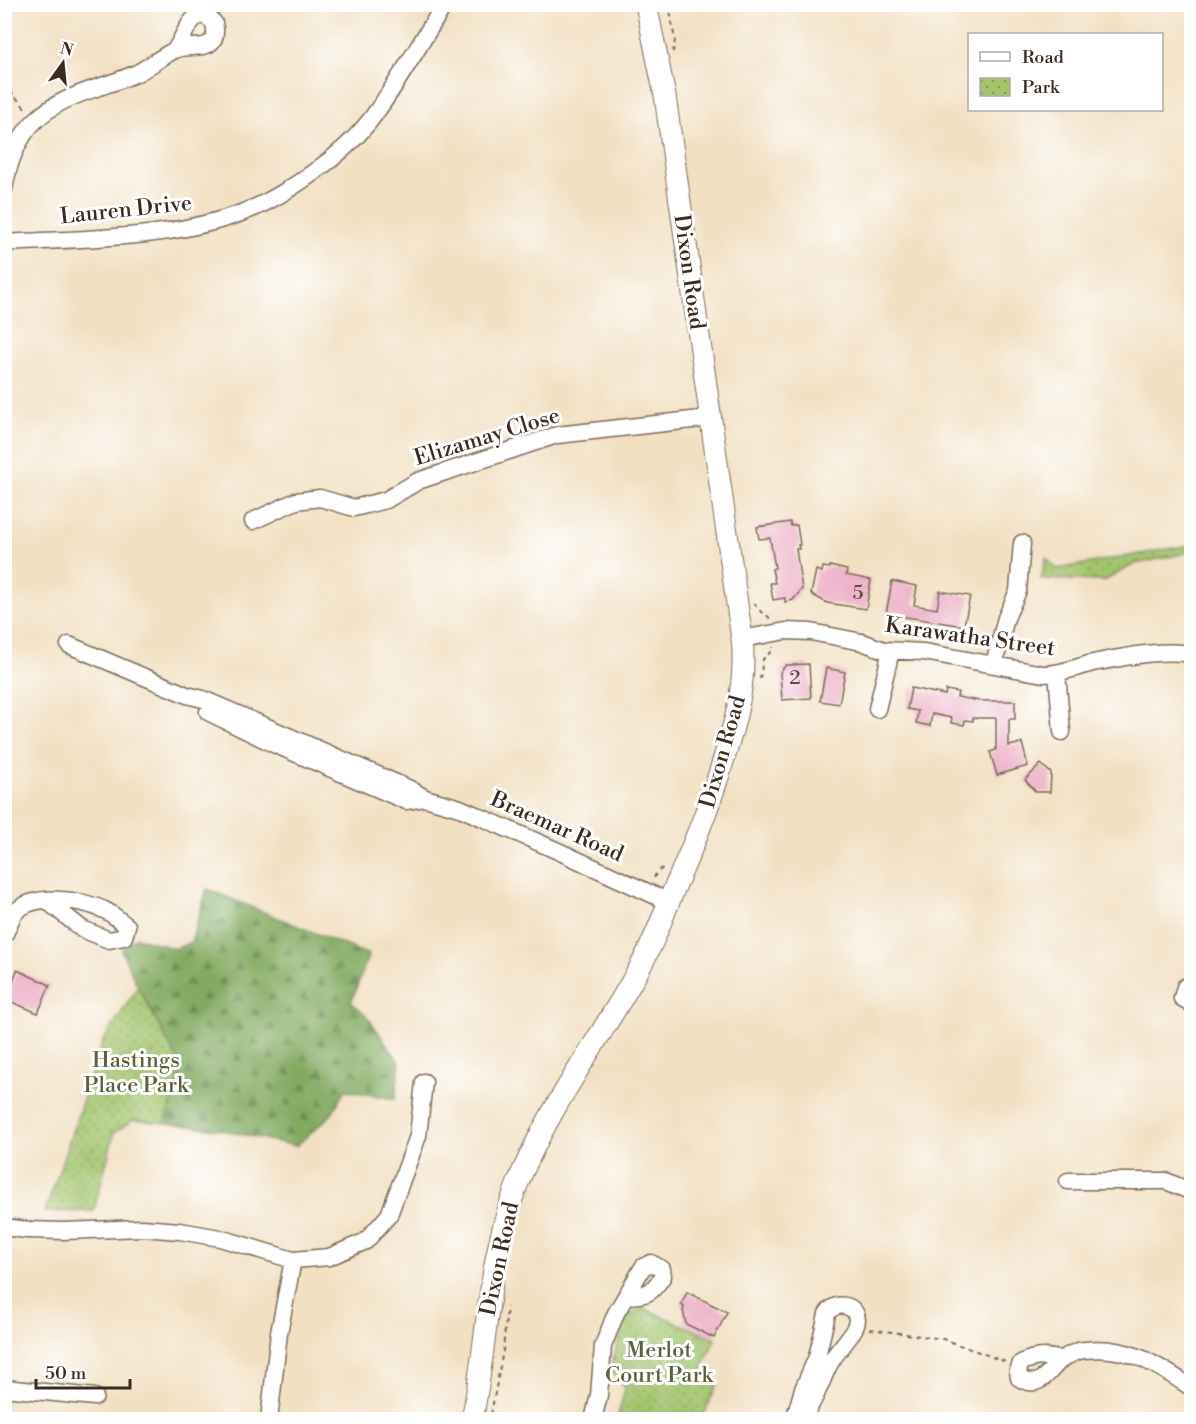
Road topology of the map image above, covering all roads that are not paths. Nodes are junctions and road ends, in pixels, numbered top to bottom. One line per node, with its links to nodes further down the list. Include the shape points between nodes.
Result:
1 (445, 4): 5 (street, Lauren Drive, via 367,124 336,156 255,207 210,223 164,232)
2 (646, 4): 6 (main road, Dixon Road, via 665,96)
3 (176, 50): 4 (street, via 137,73 57,103 23,136)
4 (4, 189)
5 (4, 241)
6 (710, 418): 7 (street, Elizamay Close, via 557,435 418,481 386,500 354,508 320,498 296,501); 9 (main road, Dixon Road)
7 (253, 521)
8 (1022, 543): 13 (street, via 1018,591)
9 (742, 639): 11 (street, Karawatha Street, via 786,631 811,632); 18 (main road, Dixon Road, via 743,682 734,724 715,787)
10 (69, 645): 18 (street, Braemar Road, via 203,699 425,798 460,808)
11 (891, 651): 13 (street, Karawatha Street); 15 (street)
12 (1191, 654): 14 (street, Karawatha Street, via 1155,654)
13 (994, 664): 14 (street, Karawatha Street, via 1034,673)
14 (1057, 673): 16 (street)
15 (877, 709)
16 (1062, 732)
17 (46, 900): 19 (street, via 28,903 15,914)
18 (669, 902): 32 (main road, Dixon Road, via 636,975 550,1117 517,1186 493,1273)
19 (4, 935)
20 (1191, 984): 21 (street, via 1183,989 1182,998)
21 (1191, 1004)
22 (424, 1082): 26 (street, via 418,1136 389,1215 366,1241 329,1257)
23 (1068, 1181): 24 (street, via 1166,1180)
24 (1191, 1192)
25 (4, 1227): 26 (street, via 180,1231 220,1238)
26 (293, 1260): 33 (street)
27 (627, 1296): 34 (street, via 603,1346)
28 (1061, 1360): 30 (street, via 1083,1350 1110,1349 1147,1359)
29 (4, 1388): 31 (street)
30 (1191, 1388)
31 (95, 1397)
32 (481, 1417)
33 (269, 1419)
34 (593, 1419)
35 (794, 1419): 36 (street, via 817,1357 827,1314 836,1305 847,1305 855,1311 856,1326 832,1359)
36 (802, 1419)

